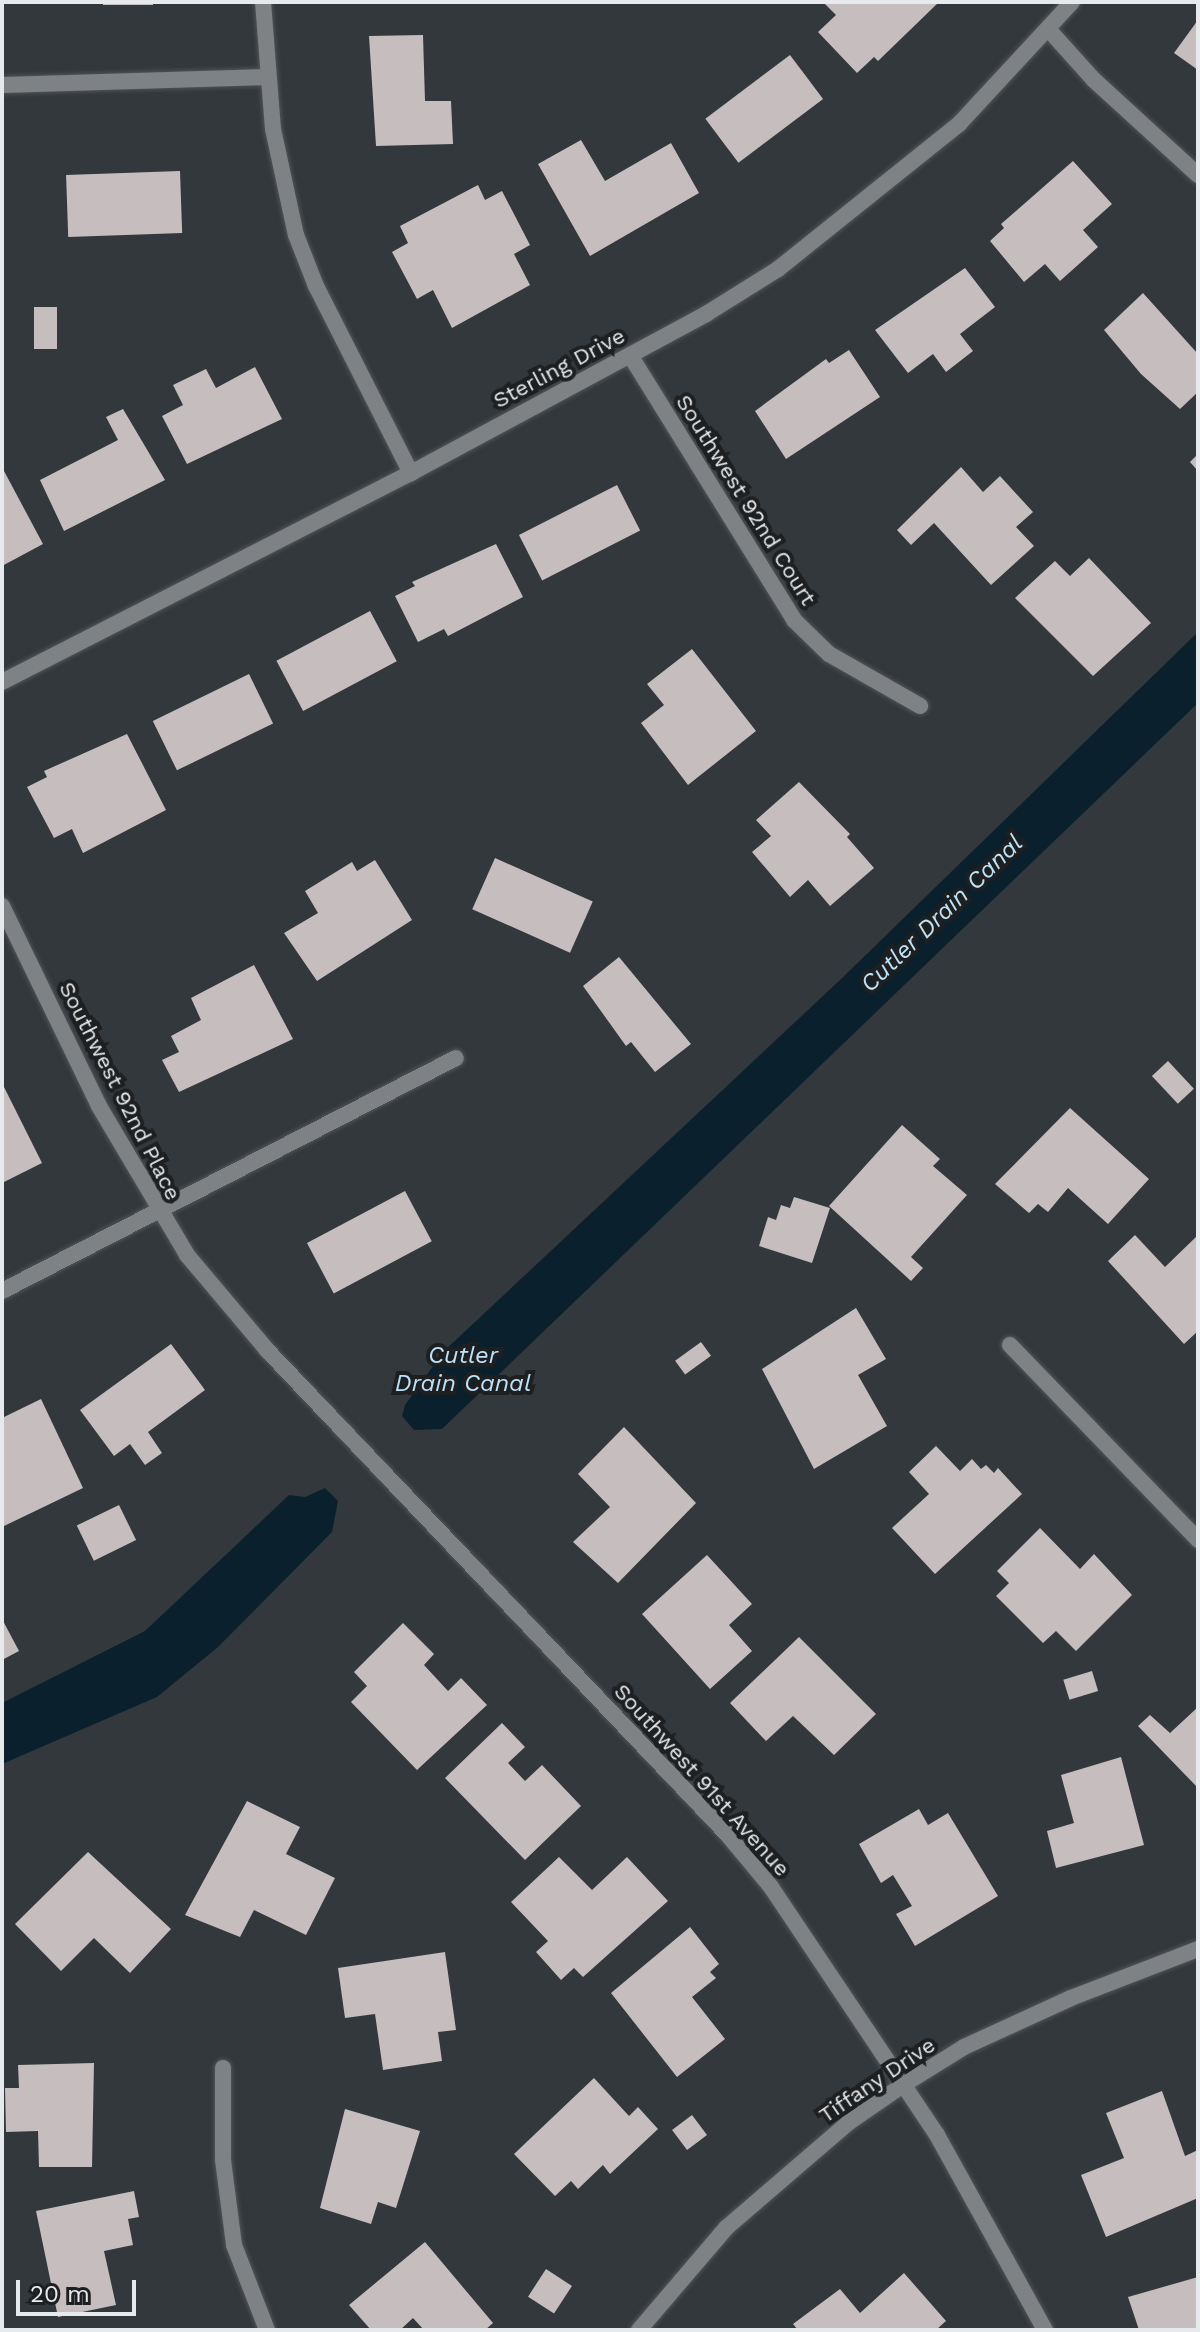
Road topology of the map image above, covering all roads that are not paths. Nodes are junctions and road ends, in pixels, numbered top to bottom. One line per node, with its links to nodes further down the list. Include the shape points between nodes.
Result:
1 (263, 2): 4 (street)
2 (1072, 2): 3 (street, Sterling Drive)
3 (1049, 30): 6 (street, via 1094,80); 7 (street, Sterling Drive, via 959,124 841,222 706,314)
4 (268, 77): 5 (street); 8 (street, via 273,129 296,235 340,337)
5 (2, 85)
6 (1198, 175)
7 (630, 355): 8 (street, Sterling Drive); 10 (street, Southwest 92nd Court, via 794,620 829,654)
8 (411, 473): 9 (street, Sterling Drive)
9 (2, 682)
10 (920, 706)
11 (2, 906): 13 (street, Southwest 92nd Place)
12 (456, 1058): 13 (street)
13 (158, 1215): 14 (street); 16 (street, Southwest 92nd Place, via 258,1340)
14 (2, 1291)
15 (1010, 1345): 17 (street)
16 (376, 1463): 20 (street, Southwest 91st Avenue, via 727,1834 786,1909)
17 (1198, 1540)
18 (1198, 1949): 20 (street, Tiffany Drive, via 964,2047)
19 (223, 2068): 21 (street, via 223,2160 234,2245)
20 (903, 2085): 22 (street, Tiffany Drive, via 848,2123 726,2228); 23 (street, Southwest 91st Avenue, via 937,2135)
21 (267, 2330)
22 (639, 2330)
23 (1045, 2330)

